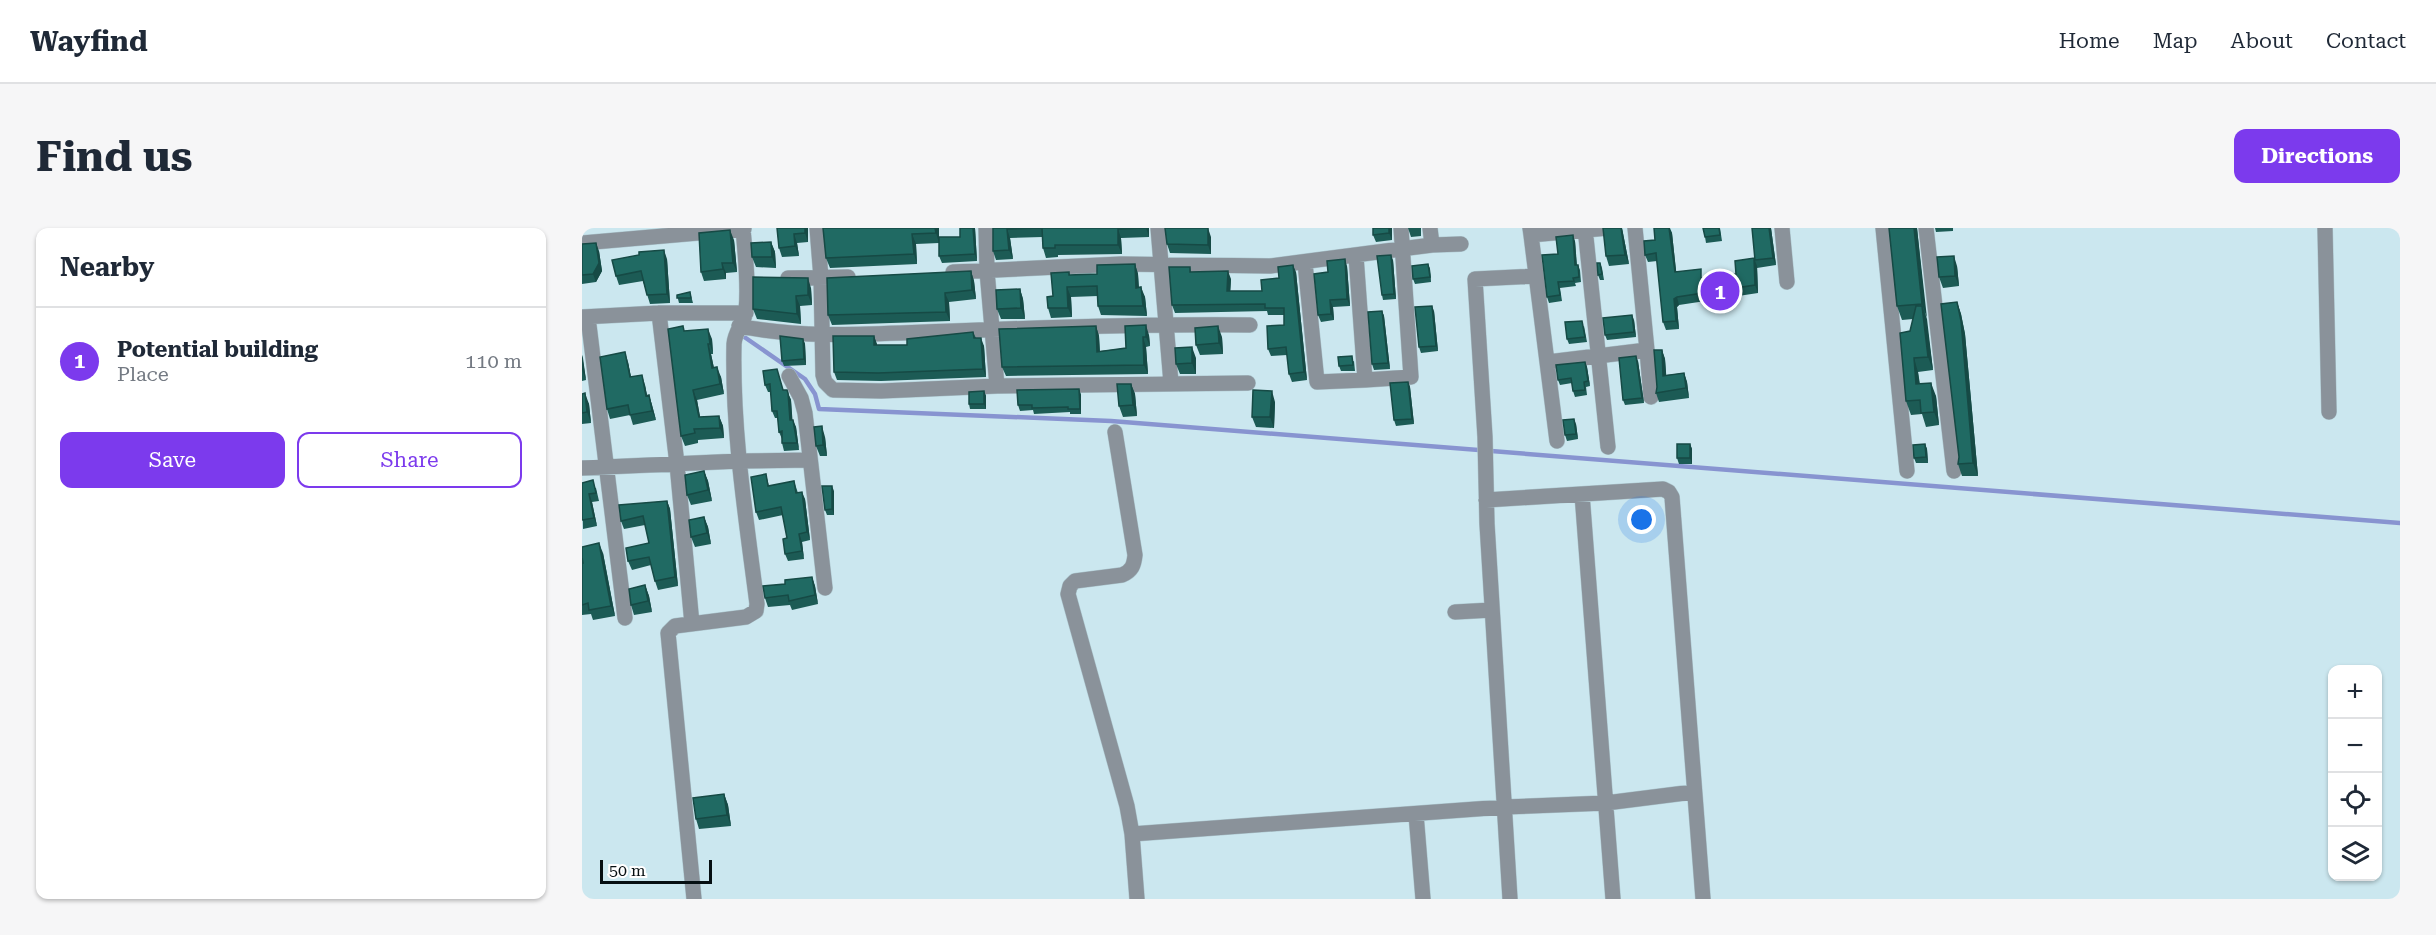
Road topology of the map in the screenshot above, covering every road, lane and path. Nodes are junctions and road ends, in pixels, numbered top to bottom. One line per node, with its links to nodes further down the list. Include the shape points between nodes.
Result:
1 (817, 228): 27 (street)
2 (986, 228): 22 (street)
3 (1158, 228): 21 (street)
4 (1401, 228): 18 (street)
5 (1430, 228): 17 (street)
6 (1608, 228): 13 (street)
7 (1635, 228): 36 (street)
8 (1782, 228): 28 (street)
9 (1883, 228): 54 (street)
10 (1926, 228): 55 (street)
11 (2325, 228): 45 (street)
12 (743, 229): 15 (street); 26 (street)
13 (1585, 229): 14 (street); 37 (street)
14 (1531, 231): 25 (street)
15 (582, 243)
16 (1461, 244): 17 (street)
17 (1432, 245): 18 (street)
18 (1404, 249): 19 (street); 40 (street, via 1411,377)
19 (1356, 256): 20 (street); 40 (street)
20 (1305, 263): 21 (street); 40 (street, via 1317,382)
21 (1162, 264): 22 (street); 32 (street)
22 (987, 271): 23 (street); 34 (street)
23 (940, 273)
24 (868, 276): 27 (street)
25 (1535, 276): 38 (street); 57 (street, via 1475,279)
26 (757, 278): 27 (street); 31 (street)
27 (821, 278): 35 (street)
28 (1787, 282)
29 (659, 313): 30 (street); 31 (street); 51 (street)
30 (585, 317): 52 (street)
31 (742, 320): 35 (street, via 770,332); 49 (street, via 734,341)
32 (1167, 324): 33 (street); 34 (street); 41 (street)
33 (1250, 325)
34 (992, 330): 35 (street); 43 (street)
35 (823, 336): 43 (street, via 823,375 832,390)
36 (1647, 350): 37 (street); 44 (street)
37 (1598, 355): 38 (street); 48 (street)
38 (1548, 362): 47 (street)
39 (789, 376): 50 (street, via 803,404)
40 (1365, 380)
41 (1171, 383): 42 (street); 43 (street)
42 (1248, 383)
43 (997, 386)
44 (1651, 397)
45 (2329, 412)
46 (1115, 432): 67 (street, via 1134,565 1122,574 1076,581 1068,594)
47 (1557, 441)
48 (1608, 447)
49 (740, 460): 50 (street); 51 (street); 62 (street, via 756,611 746,617)
50 (810, 460): 58 (street)
51 (677, 464): 52 (street); 62 (street)
52 (608, 467): 53 (street); 61 (street)
53 (582, 468)
54 (1907, 471)
55 (1954, 471)
56 (1582, 494): 57 (street); 63 (street, via 1663,489 1672,497); 64 (street)
57 (1486, 500): 59 (street)
58 (825, 588)
59 (1492, 610): 60 (street); 65 (street)
60 (1455, 612)
61 (626, 618)
62 (692, 624): 68 (street, via 675,626 668,633)
63 (1693, 792): 64 (street); 73 (street)
64 (1606, 802): 65 (street); 72 (street)
65 (1504, 807): 66 (street); 71 (street)
66 (1416, 814): 67 (street); 70 (street)
67 (1132, 834): 69 (street)
68 (694, 899)
69 (1137, 899)
70 (1423, 899)
71 (1510, 899)
72 (1613, 899)
73 (1703, 899)

